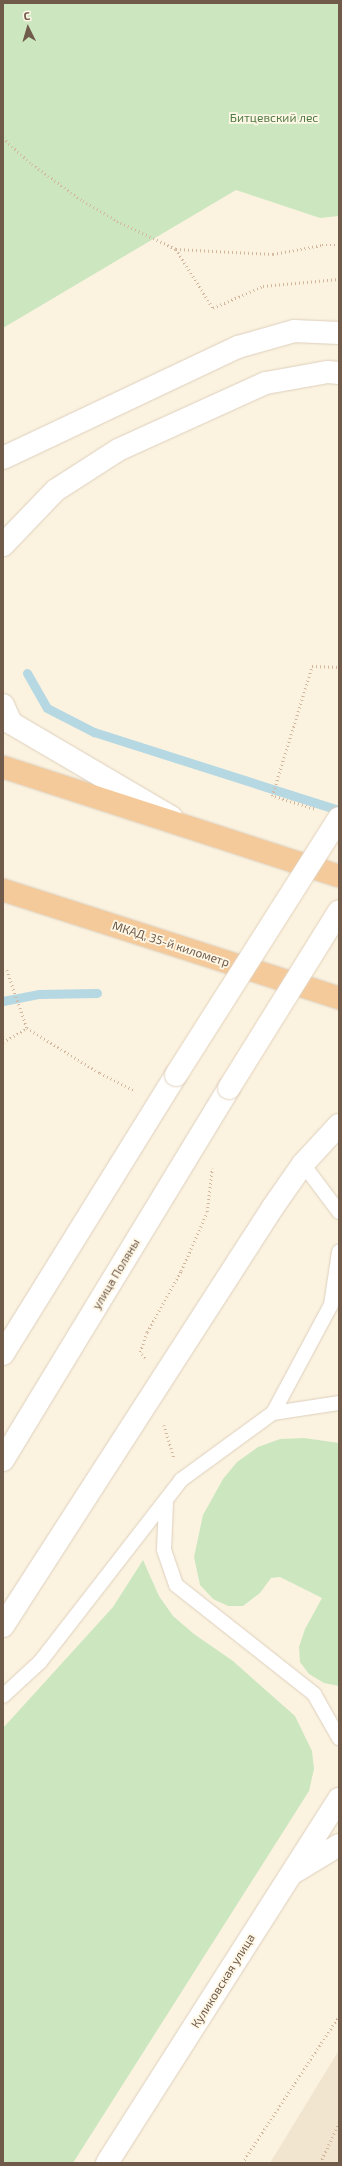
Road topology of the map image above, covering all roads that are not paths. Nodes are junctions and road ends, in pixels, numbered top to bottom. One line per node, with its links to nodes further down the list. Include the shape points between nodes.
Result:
1 (339, 333): 3 (main road, via 294,331 238,346)
2 (339, 373): 4 (main road, via 328,372 266,383 118,450 56,490)
3 (3, 458)
4 (3, 545)
5 (3, 705): 8 (main road, via 11,723)
6 (3, 767): 8 (highway)
7 (339, 818): 17 (main road, bridge)
8 (189, 827): 9 (highway)
9 (339, 876)
10 (3, 890): 12 (highway, МКАД, 35-й километр)
11 (339, 911): 20 (main road, улица Поляны, bridge)
12 (339, 998)
13 (339, 1125): 14 (main road)
14 (303, 1164): 15 (lane); 22 (main road)
15 (339, 1212)
16 (339, 1252): 19 (lane, via 331,1305)
17 (3, 1354)
18 (339, 1404): 19 (lane)
19 (273, 1413): 21 (lane, via 181,1480)
20 (3, 1460)
21 (166, 1502): 23 (lane, via 40,1662); 24 (lane, via 164,1550 176,1585 314,1694)
22 (3, 1626)
23 (3, 1696)
24 (339, 1738)
25 (339, 1799): 27 (main road, Куликовская улица)
26 (339, 1845): 27 (main road)
27 (292, 1873): 28 (main road, Куликовская улица)
28 (108, 2163)

